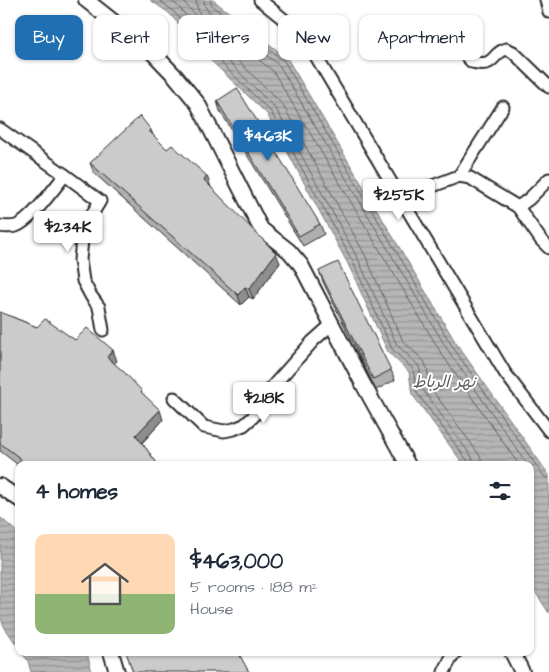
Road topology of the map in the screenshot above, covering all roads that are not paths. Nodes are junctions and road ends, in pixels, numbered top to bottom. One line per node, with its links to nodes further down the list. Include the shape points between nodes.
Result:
1 (86, 0): 16 (street, via 153,53 198,104 261,229 289,251 301,266)
2 (260, 0): 12 (street, via 305,38)
3 (546, 0): 4 (street)
4 (549, 12)
5 (470, 60): 6 (street, via 489,63 499,51 506,49)
6 (549, 88)
7 (503, 108): 10 (street)
8 (0, 129): 9 (street)
9 (66, 174): 14 (street, via 26,220 14,227); 17 (street, via 100,201 85,226 80,260 83,281 99,307)
10 (459, 176): 12 (street); 13 (street, via 470,178)
11 (549, 179): 13 (street)
12 (401, 198): 19 (street, via 505,373)
13 (518, 207): 15 (street)
14 (0, 226)
15 (549, 248)
16 (332, 324): 18 (street, via 312,341 244,425 224,431 204,427); 20 (street)
17 (103, 330)
18 (174, 398)
19 (549, 431)
20 (406, 461)
21 (0, 486): 22 (street)
22 (15, 496)
23 (112, 656): 26 (street)
24 (453, 656): 27 (street)
25 (514, 656): 28 (street)
26 (117, 672)
27 (444, 672)
28 (522, 672)

